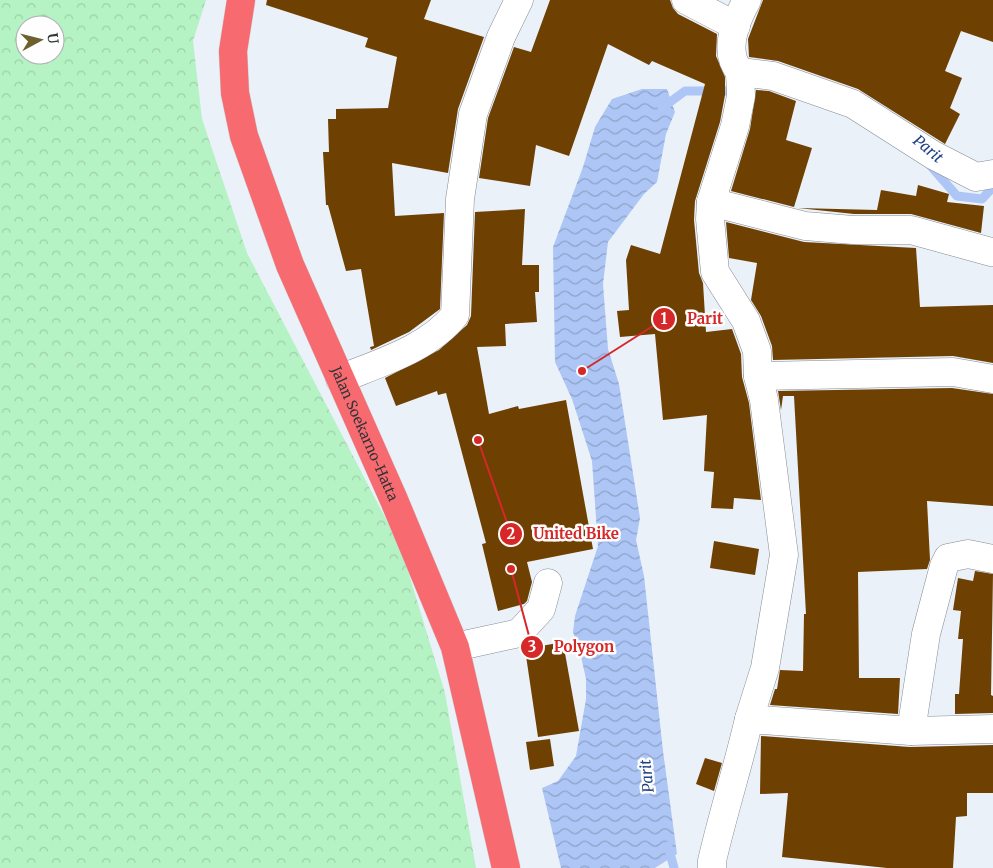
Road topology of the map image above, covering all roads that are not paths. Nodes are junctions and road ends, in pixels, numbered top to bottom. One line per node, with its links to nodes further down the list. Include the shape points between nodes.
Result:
1 (241, 0): 11 (highway, Jalan Soekarno-Hatta, via 233,51 235,93 244,136 290,266)
2 (519, 0): 11 (street, via 501,37 473,114 460,200 455,315 435,335)
3 (686, 0): 5 (street)
4 (747, 0): 5 (street)
5 (736, 26): 6 (street, via 732,38 733,57)
6 (740, 72): 7 (street, via 773,76 853,104 976,177); 8 (street, via 741,96 735,126)
7 (993, 174)
8 (711, 202): 9 (street, via 805,226 911,230); 10 (street, via 715,272 746,321 757,351)
9 (991, 252)
10 (758, 376): 12 (street, via 954,372); 16 (street, via 784,555 765,668)
11 (340, 379): 15 (highway, Jalan Soekarno-Hatta)
12 (993, 379)
13 (993, 559): 18 (street, via 968,554 948,558 944,566 926,634)
14 (548, 584): 15 (street, via 541,609 519,634)
15 (455, 646): 19 (highway, Jalan Soekarno-Hatta)
16 (749, 719): 18 (street); 20 (street, via 724,807)
17 (993, 729): 18 (street)
18 (911, 731)
19 (506, 868)
20 (712, 868)

